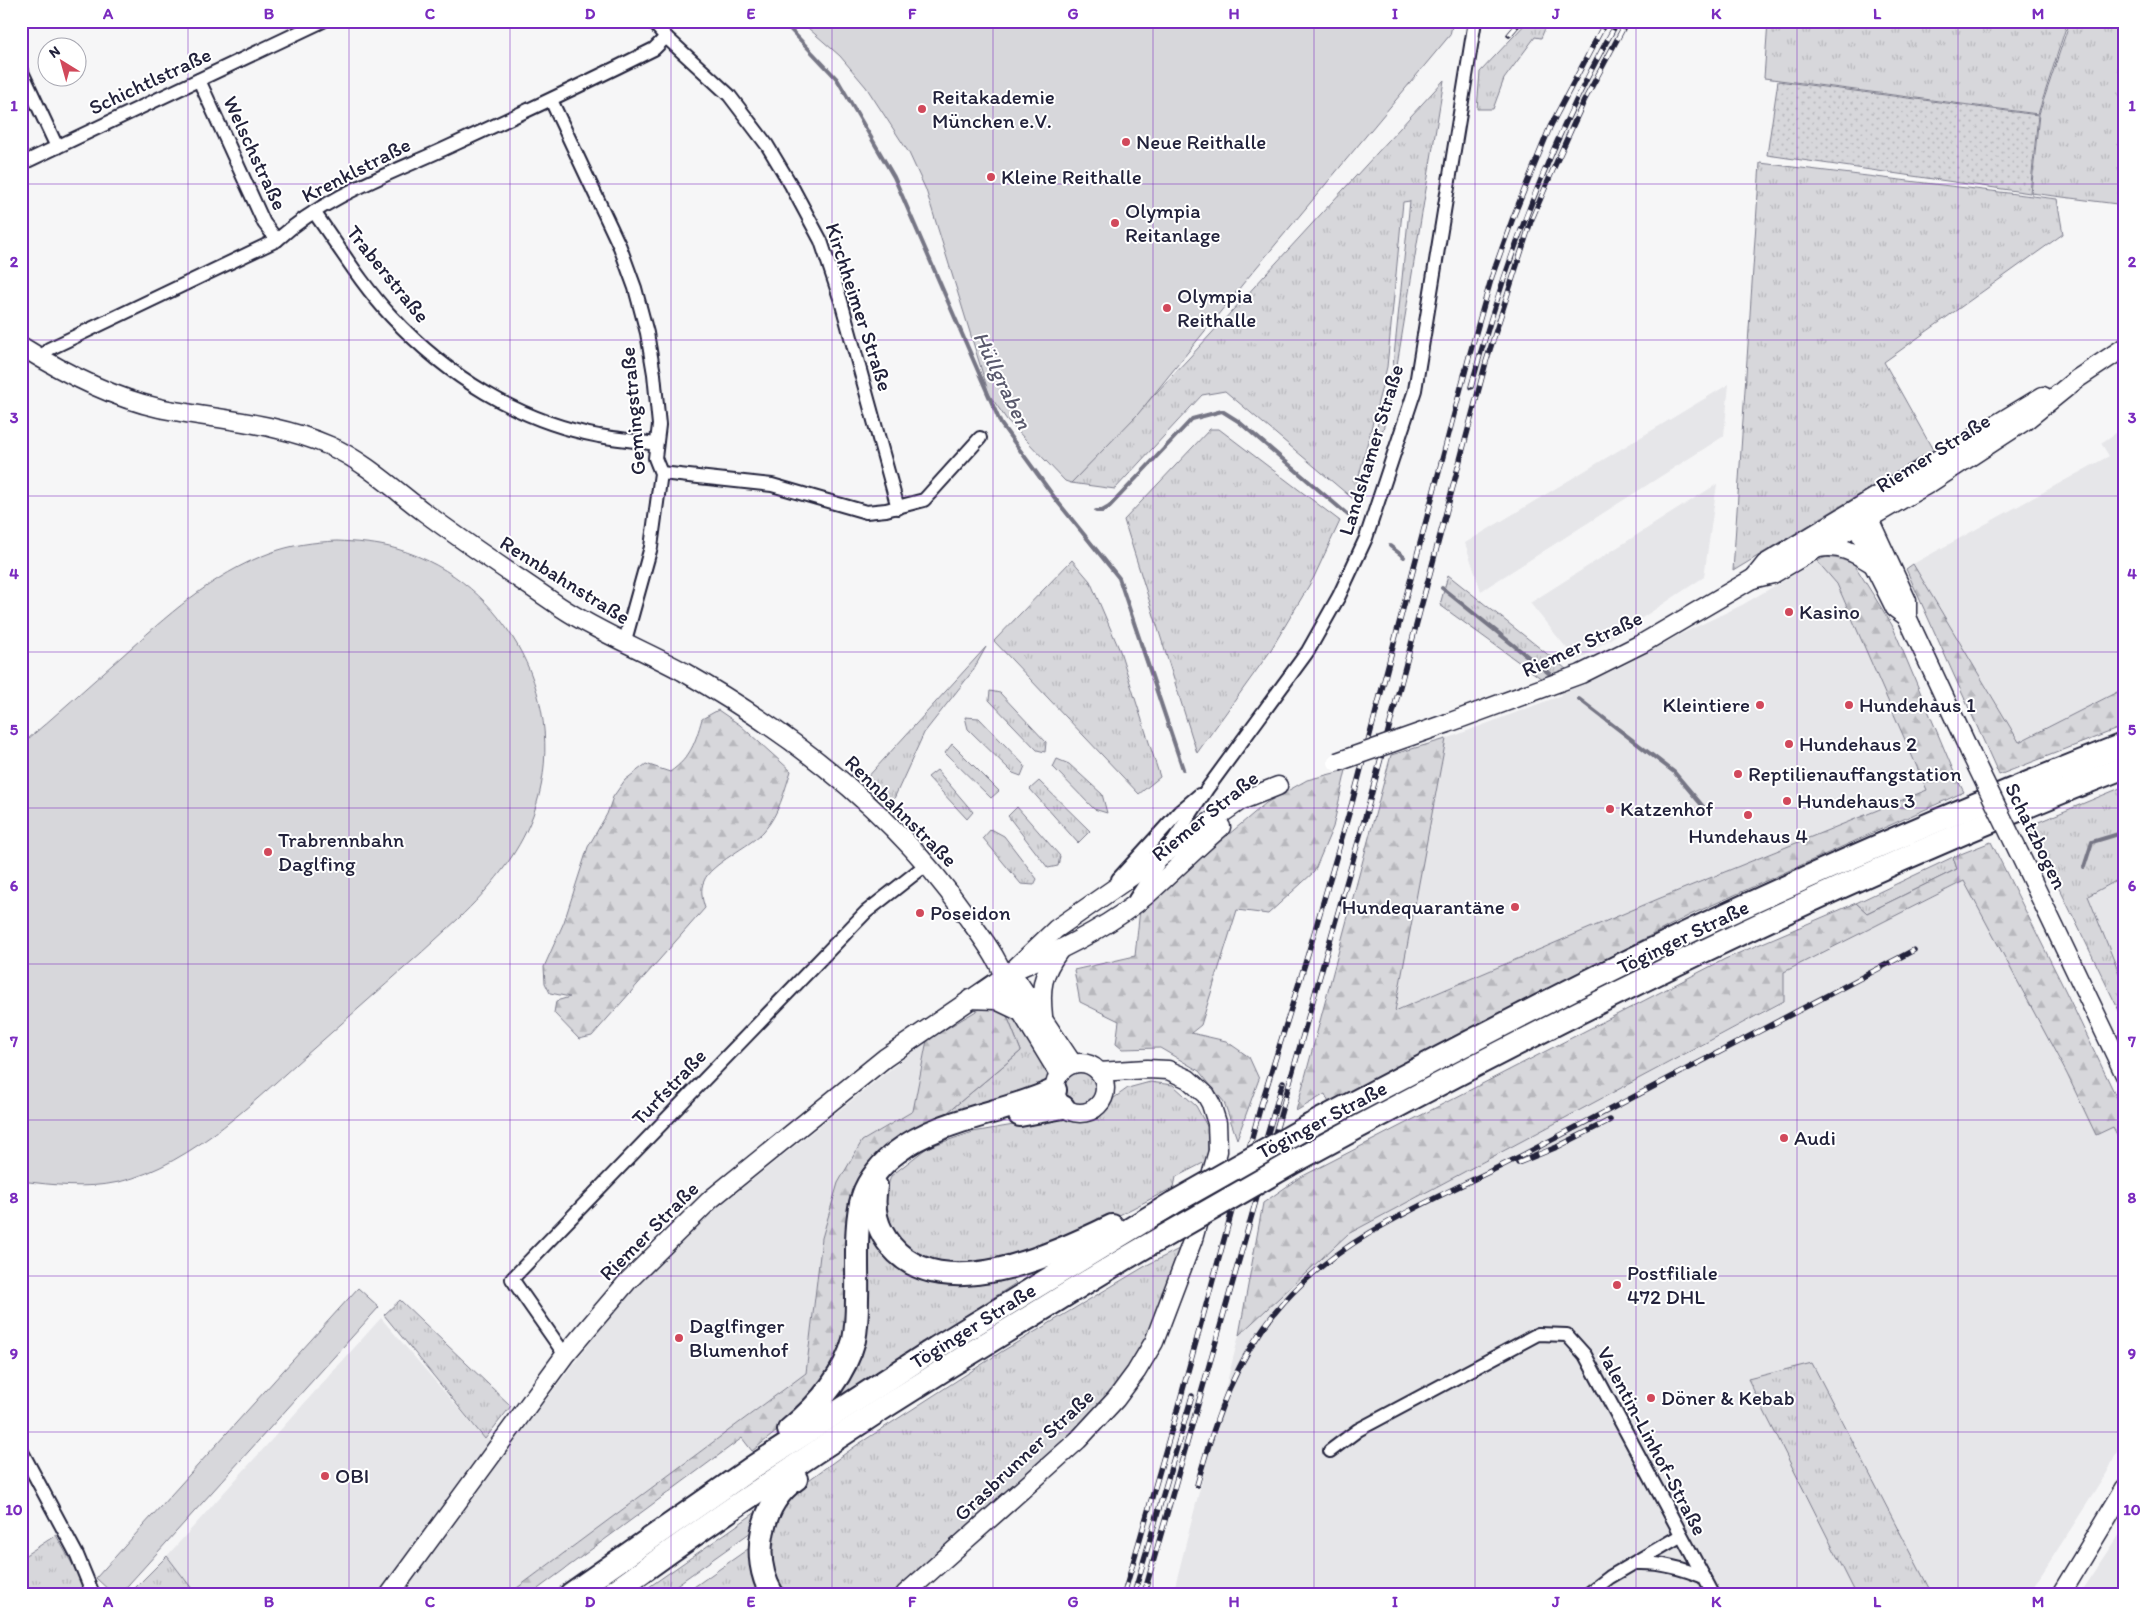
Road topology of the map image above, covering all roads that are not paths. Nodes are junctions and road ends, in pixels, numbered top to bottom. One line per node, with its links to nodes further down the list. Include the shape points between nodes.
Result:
1 (323, 21): 6 (street, Schichtlstraße)
2 (652, 21): 4 (street, Kirchheimer Straße)
3 (1475, 21): 28 (street, Landshamer Straße, via 1416,390 1381,498 1339,596 1308,651)
4 (666, 37): 7 (street, Krenklstraße, via 654,49); 18 (street, Kirchheimer Straße, via 729,95 767,145 821,241 841,301)
5 (21, 70): 8 (street)
6 (199, 80): 8 (street, Schichtlstraße); 11 (street, Welschstraße, via 264,223)
7 (551, 100): 10 (street, Krenklstraße, via 335,199); 16 (street, Gemingstraße, via 620,247 635,288 654,374 659,425)
8 (57, 147): 9 (street, Schichtlstraße)
9 (21, 164)
10 (314, 212): 11 (street, Krenklstraße); 16 (street, Traberstraße, via 390,316 442,364 474,387 557,424 598,436)
11 (277, 240): 14 (street, Krenklstraße, via 49,349)
12 (21, 346): 14 (street, Rennbahnstraße)
13 (2125, 348): 19 (street, Riemer Straße, via 2077,379 2026,420 1930,483)
14 (41, 359): 24 (street, Rennbahnstraße, via 127,399 159,408 250,422 308,437 334,448 358,462 472,547)
15 (980, 438): 18 (street, via 924,500)
16 (656, 444): 17 (street, Gemingstraße, via 655,458)
17 (660, 473): 18 (street, via 772,485 866,512); 24 (street, Gemingstraße, via 651,547)
18 (898, 508)
19 (1860, 515): 20 (street, Riemer Straße); 21 (street, Schatzbogen); 22 (street, Riemer Straße, via 1765,564); 23 (street, Schatzbogen, via 1907,601)
20 (1818, 548): 21 (street, via 1846,549); 22 (street, Riemer Straße, via 1773,574)
21 (1873, 564): 23 (street, Schatzbogen, via 1895,608)
22 (1752, 580): 26 (street, Riemer Straße, bridge, via 1613,659 1542,689)
23 (1907, 617): 38 (street, Schatzbogen, bridge)
24 (624, 644): 30 (street, Rennbahnstraße, via 678,670 758,716 839,778)
25 (2125, 744): 42 (highway, Töginger Straße, bridge, via 1897,838 1698,928 1490,1031 1311,1125)
26 (1337, 762)
27 (2125, 767): 44 (highway, Töginger Straße, bridge, via 1832,890 1567,1017 1297,1160 1161,1238)
28 (1207, 788): 29 (street, Landshamer Straße); 31 (street, Landshamer Straße, via 1180,811)
29 (1161, 857): 31 (street, Riemer Straße); 32 (street, Landshamer Straße); 32 (street, Riemer Straße, via 1240,801 1278,786 1234,817)
30 (927, 864): 34 (street, Rennbahnstraße); 43 (street, Turfstraße, via 866,912 512,1279)
31 (1105, 895): 34 (street, Riemer Straße, via 1056,929)
32 (1129, 908): 33 (street, Riemer Straße)
33 (1059, 951): 34 (street, Riemer Straße); 37 (street, via 1042,980)
34 (1008, 974): 35 (street, Riemer Straße); 36 (street, Rennbahnstraße, via 1006,987); 37 (street, Rennbahnstraße, via 1018,982)
35 (970, 999): 36 (street, via 996,1000); 43 (street, Riemer Straße, via 884,1058 711,1199 639,1270)
36 (1019, 1011): 40 (street, Rennbahnstraße)
37 (1043, 1018): 40 (street, Rennbahnstraße)
38 (2125, 1075)
39 (1102, 1080): 40 (street, via 1087,1064); 40 (street, via 1104,1096 1094,1109 1078,1113); 57 (street, Grasbrunner Straße, via 1138,1069 1168,1070 1188,1079 1206,1095 1216,1113 1219,1134 1216,1158 1193,1239 1154,1342 1136,1372 1095,1424)
40 (1063, 1084): 41 (highway, via 1017,1106 945,1126 923,1136 896,1152)
41 (881, 1168): 42 (highway, via 874,1196 880,1232 905,1260 944,1274 963,1275 1006,1267 1087,1238 1156,1202); 47 (highway, via 862,1198 858,1228 857,1319 848,1356 820,1401 807,1416 774,1442)
42 (1173, 1203): 47 (highway, Töginger Straße, via 936,1348)
43 (566, 1355): 53 (street, Riemer Straße)
44 (852, 1428): 55 (highway, Töginger Straße); 56 (highway, via 828,1457 786,1486 774,1501 764,1527 761,1552 762,1568)
45 (21, 1450): 52 (street, via 77,1555)
46 (1330, 1451): 49 (street, Valentin-Linhof-Straße, via 1358,1430 1538,1334 1567,1334 1585,1355)
47 (753, 1467): 54 (highway, Töginger Straße)
48 (2123, 1497): 60 (street)
49 (1680, 1536): 50 (street); 51 (street, Valentin-Linhof-Straße)
50 (1635, 1564): 51 (street, via 1654,1562); 58 (street)
51 (1704, 1577): 59 (street, Valentin-Linhof-Straße)
52 (93, 1594)
53 (390, 1594)
54 (571, 1594)
55 (611, 1594)
56 (772, 1594)
57 (905, 1594)
58 (1588, 1594)
59 (1713, 1594)
60 (2061, 1594)

